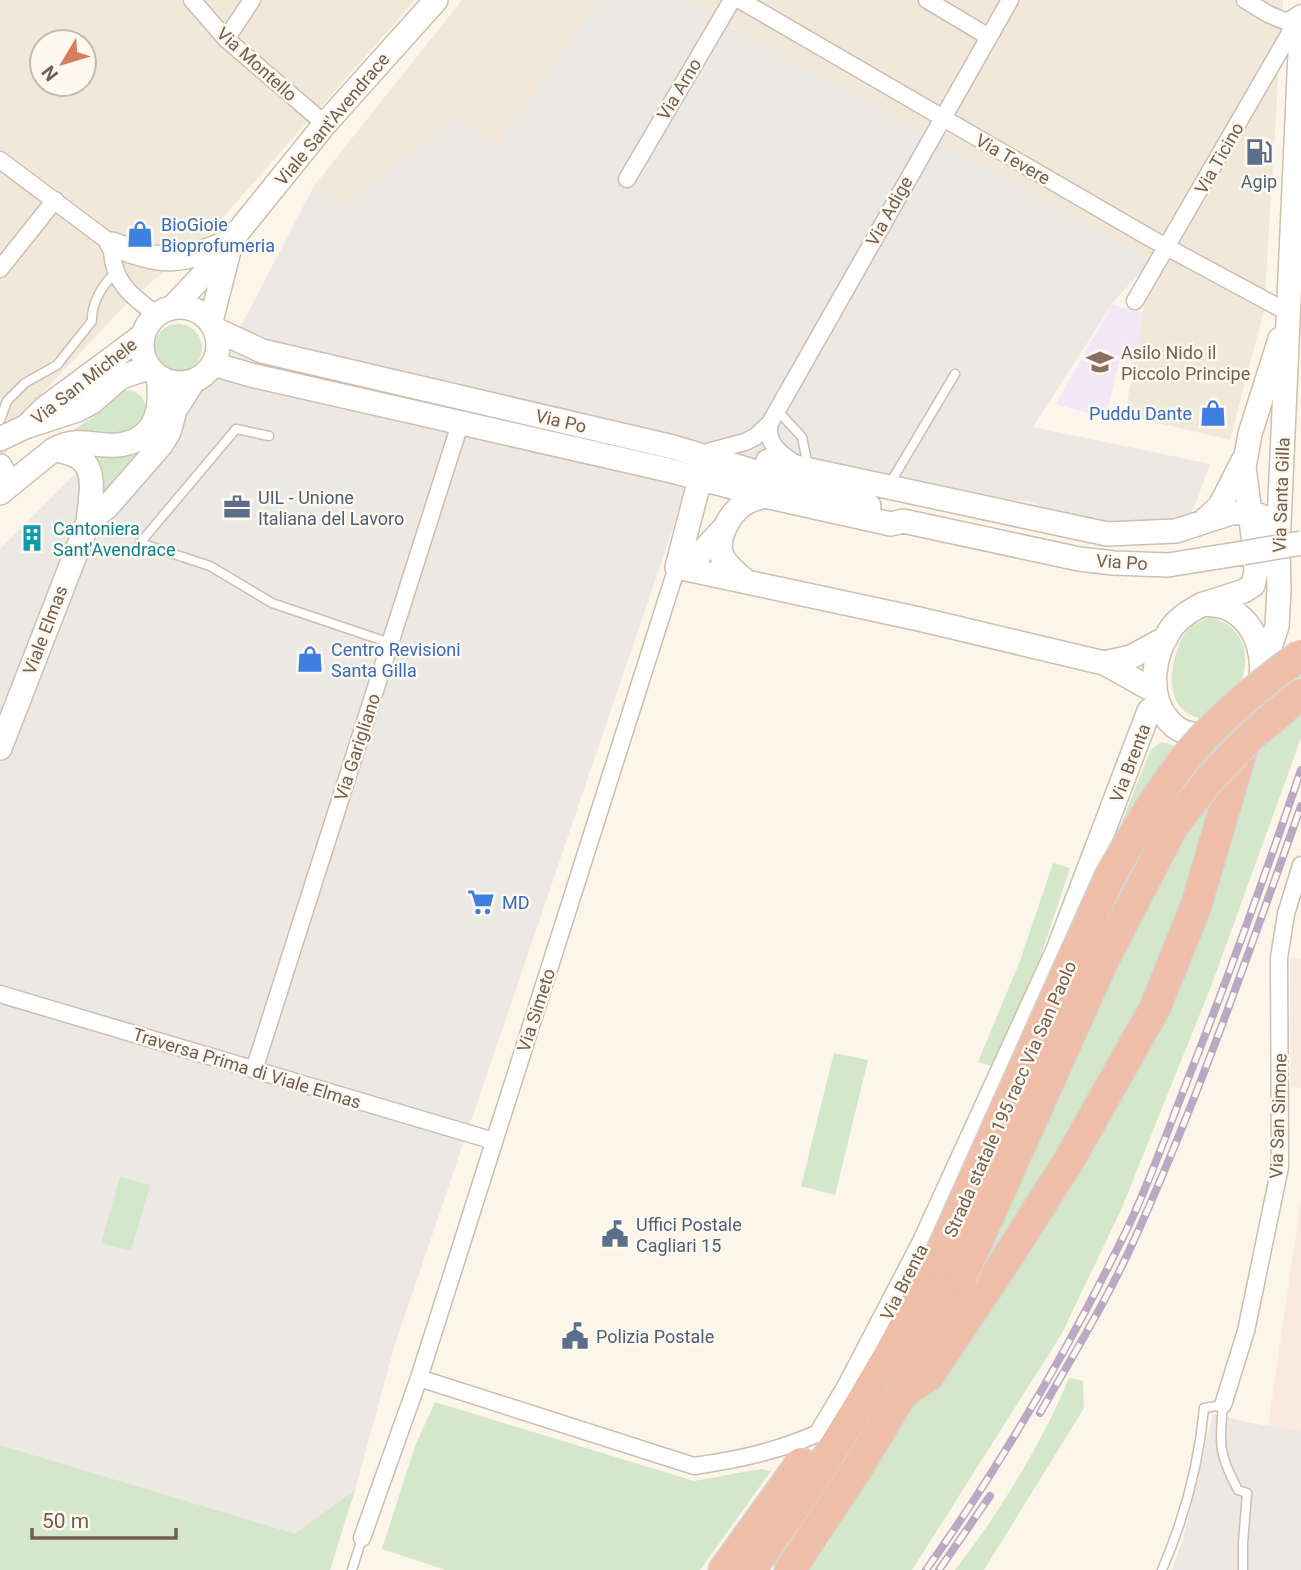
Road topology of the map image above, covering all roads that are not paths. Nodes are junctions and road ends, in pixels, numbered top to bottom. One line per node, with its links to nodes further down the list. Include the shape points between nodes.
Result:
1 (192, 0): 12 (street, Via Montello)
2 (252, 0): 12 (street)
3 (436, 0): 14 (street, Viale Sant'Avendrace)
4 (732, 0): 16 (street, Via Arno)
5 (740, 0): 13 (street, Via Tevere)
6 (927, 0): 11 (street)
7 (1010, 0): 11 (street, Via Adige)
8 (1245, 0): 9 (street, via 1287,22)
9 (1301, 14): 20 (street, Via Ticino)
10 (1301, 31): 25 (street, Via Santa Gilla)
11 (989, 37): 13 (street, Via Adige)
12 (226, 39): 14 (street, Via Montello)
13 (942, 117): 20 (street, Via Tevere); 32 (street, Via Adige)
14 (325, 124): 18 (street, Viale Sant'Avendrace)
15 (0, 160): 17 (street)
16 (626, 179)
17 (55, 201): 19 (street); 21 (street)
18 (231, 240): 19 (street, via 196,255 168,260); 24 (street, Viale Sant'Avendrace, via 193,287); 26 (street, Viale Sant'Avendrace)
19 (112, 244): 22 (street)
20 (1167, 248): 23 (street, Via Ticino); 25 (street, Via Tevere)
21 (0, 269)
22 (115, 273): 24 (street, via 133,297); 33 (lane, via 104,282 92,321 57,365 25,383 7,401)
23 (1135, 301)
24 (165, 311): 26 (street, via 188,308 202,312); 27 (street)
25 (1289, 313): 41 (street, Via Santa Gilla); 53 (street, Via Santa Gilla)
26 (214, 325): 28 (street, via 220,342); 38 (street, Via Po, via 262,351)
27 (142, 336): 29 (street, via 141,351); 35 (street, Via San Michele)
28 (213, 364): 31 (street); 34 (street, Via Po)
29 (153, 373): 31 (street, via 168,383); 35 (street, Via San Michele, via 121,377 77,410); 39 (street, via 161,397 158,415 138,439 123,445 77,441)
30 (955, 374): 45 (lane)
31 (193, 382): 50 (street, Viale Elmas, via 161,445)
32 (773, 416): 40 (street, Via Adige, via 755,437); 43 (lane, via 802,437); 43 (street, via 768,436 773,445)
33 (0, 420)
34 (460, 424): 44 (street, Via Po); 58 (street, Via Garigliano)
35 (25, 427): 37 (street, Via San Michele)
36 (269, 436): 58 (lane, via 236,429 140,543 210,566 272,603)
37 (0, 439)
38 (677, 448): 40 (street); 49 (street, Via Po, via 894,513)
39 (53, 450): 46 (street); 50 (street, via 71,451 89,470)
40 (711, 451): 43 (street)
41 (1247, 452): 48 (street, Via Santa Gilla, via 1244,480); 52 (street, via 1220,506)
42 (0, 466): 46 (street, via 5,476)
43 (806, 469): 45 (street)
44 (700, 479): 47 (street, Via Po); 54 (street, Via Simeto)
45 (888, 487): 52 (street, via 1107,534 1157,533)
46 (2, 492)
47 (765, 496): 49 (street, Via Po, via 891,524); 51 (street, via 743,505)
48 (1252, 512): 52 (street, via 1231,513); 53 (street); 56 (street, Via Santa Gilla, via 1253,584)
49 (903, 521): 53 (street, Via Po, bridge, via 1114,563 1168,565)
50 (88, 522): 65 (street, Viale Elmas)
51 (727, 525): 54 (street, via 698,556); 55 (street, via 720,546 722,556)
52 (1197, 525)
53 (1290, 544): 61 (street, Via Santa Gilla, via 1279,590 1277,626)
54 (677, 567): 55 (street); 69 (street, Via Simeto)
55 (747, 582): 60 (street)
56 (1203, 604): 57 (street, via 1187,613); 61 (street, via 1227,608 1254,631)
57 (1166, 638): 60 (street, via 1131,657); 63 (street, via 1156,667)
58 (390, 643): 68 (street, Via Garigliano)
59 (1301, 655): 77 (highway, Strada statale 195 racc Via San Paolo, bridge, via 1194,749 1137,830 1110,876 937,1261 887,1359 798,1503)
60 (1104, 663): 63 (street)
61 (1261, 675): 64 (street)
62 (1301, 694): 71 (highway, Strada statale 195 racc Via San Paolo, bridge, via 1252,735 1173,826 1103,961 961,1278)
63 (1156, 697): 64 (street, via 1170,722 1197,735 1230,724); 73 (street, Via Brenta, via 1058,950 924,1243)
64 (1249, 705): 71 (highway, via 1249,726 1196,906 1155,1008 1068,1163 1000,1269 929,1375)
65 (0, 748)
66 (1301, 865): 72 (street, Via San Simone, via 1279,958 1280,1167 1246,1331)
67 (0, 994): 68 (street, Traversa Prima di Viale Elmas)
68 (254, 1070): 69 (street, Traversa Prima di Viale Elmas)
69 (494, 1141): 70 (street, Via Simeto)
70 (419, 1378): 73 (street, via 695,1466 789,1447); 74 (street, Via Simeto)
71 (902, 1394): 78 (highway, Strada statale 195 racc Via San Paolo)
72 (1223, 1405): 79 (lane, via 1204,1408 1192,1480); 80 (lane, via 1219,1438 1225,1466 1238,1490 1247,1493)
73 (823, 1431): 76 (highway)
74 (362, 1538): 75 (lane)
75 (352, 1570)
76 (724, 1570)
77 (750, 1570)
78 (790, 1570)
79 (1162, 1570)
80 (1243, 1570)

